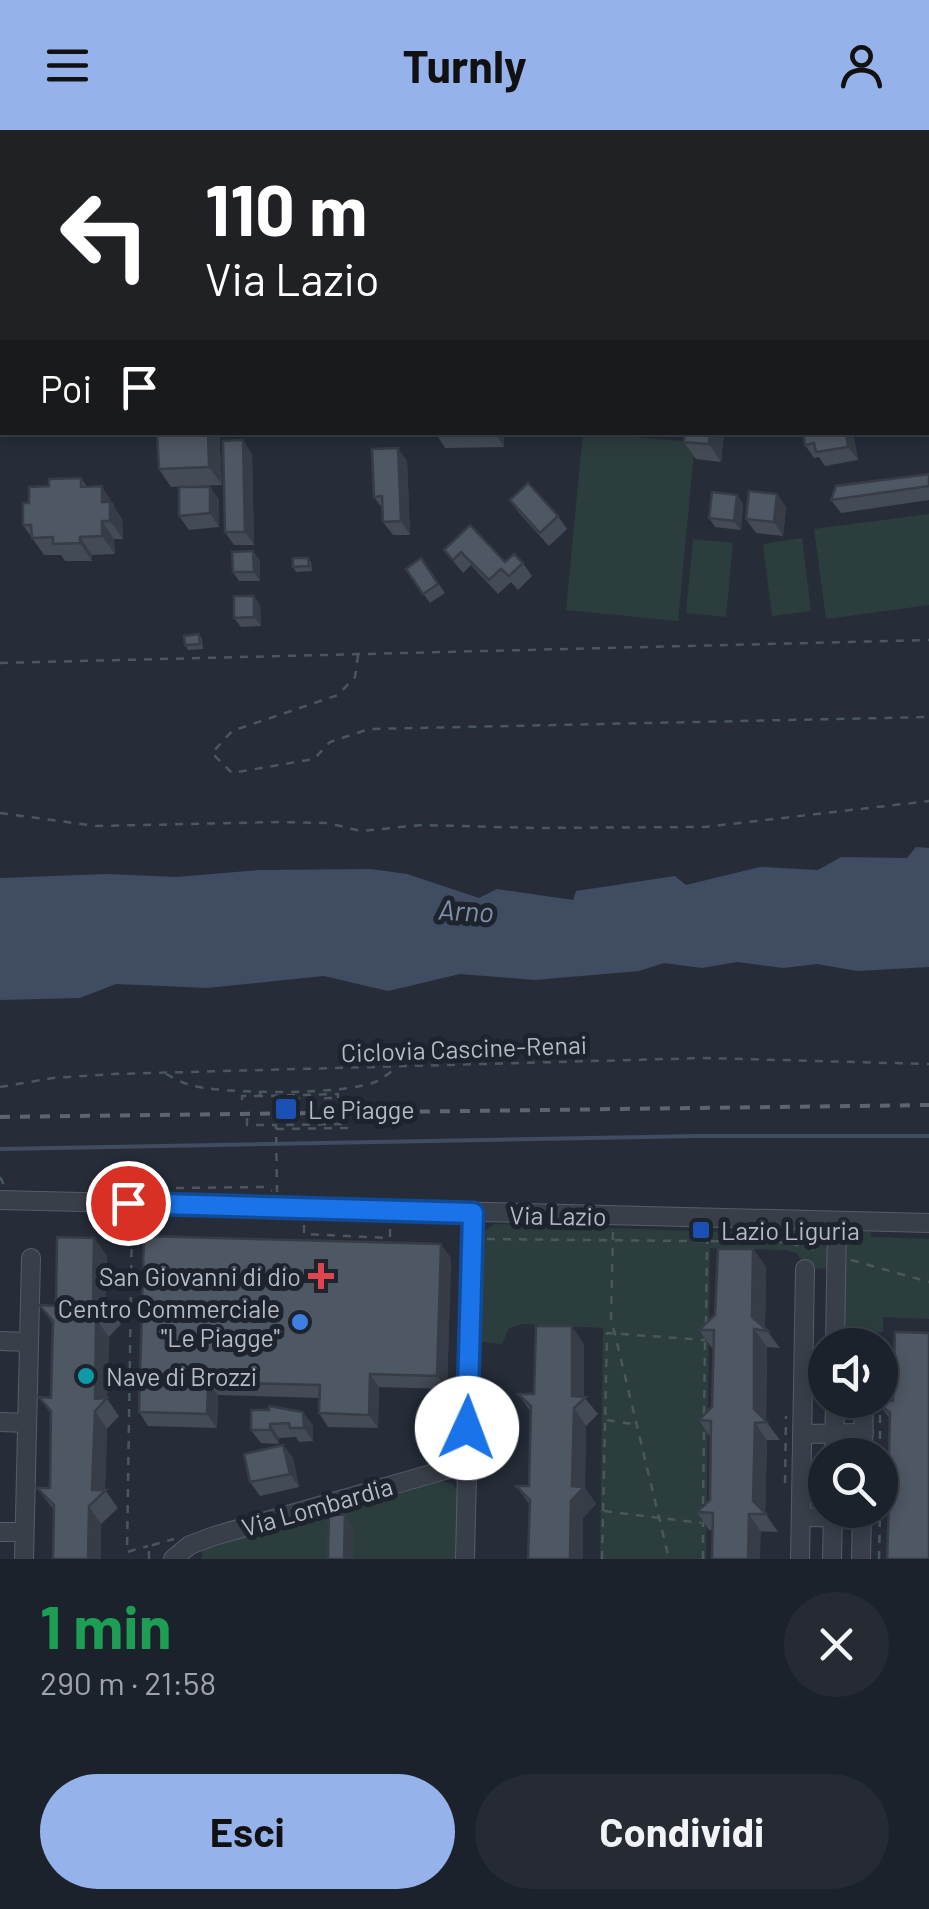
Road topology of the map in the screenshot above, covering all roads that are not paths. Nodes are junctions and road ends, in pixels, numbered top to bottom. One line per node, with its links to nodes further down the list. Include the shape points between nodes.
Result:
1 (4, 1200): 2 (street, Via Lazio)
2 (473, 1213): 3 (street, Via Lazio); 21 (street)
3 (837, 1222): 4 (street, Via Lazio); 7 (street)
4 (929, 1224)
5 (30, 1258): 9 (street)
6 (804, 1269): 10 (street)
7 (835, 1328)
8 (0, 1341): 9 (street)
9 (29, 1342): 15 (street)
10 (803, 1355): 11 (street); 16 (street)
11 (808, 1355)
12 (834, 1418): 17 (street)
13 (864, 1418): 18 (street)
14 (0, 1422): 15 (street)
15 (27, 1423): 27 (street)
16 (802, 1434): 17 (street); 23 (street)
17 (834, 1434): 18 (street); 19 (street)
18 (864, 1434): 20 (street)
19 (834, 1438)
20 (864, 1438)
21 (466, 1464): 29 (street, Via Lombardia, via 214,1536); 30 (street)
22 (808, 1516): 23 (street)
23 (801, 1517): 31 (street)
24 (832, 1528): 32 (street)
25 (866, 1528): 33 (street)
26 (0, 1532): 27 (street)
27 (24, 1532): 28 (street)
28 (24, 1559)
29 (173, 1559)
30 (466, 1559)
31 (800, 1559)
32 (832, 1559)
33 (862, 1559)

